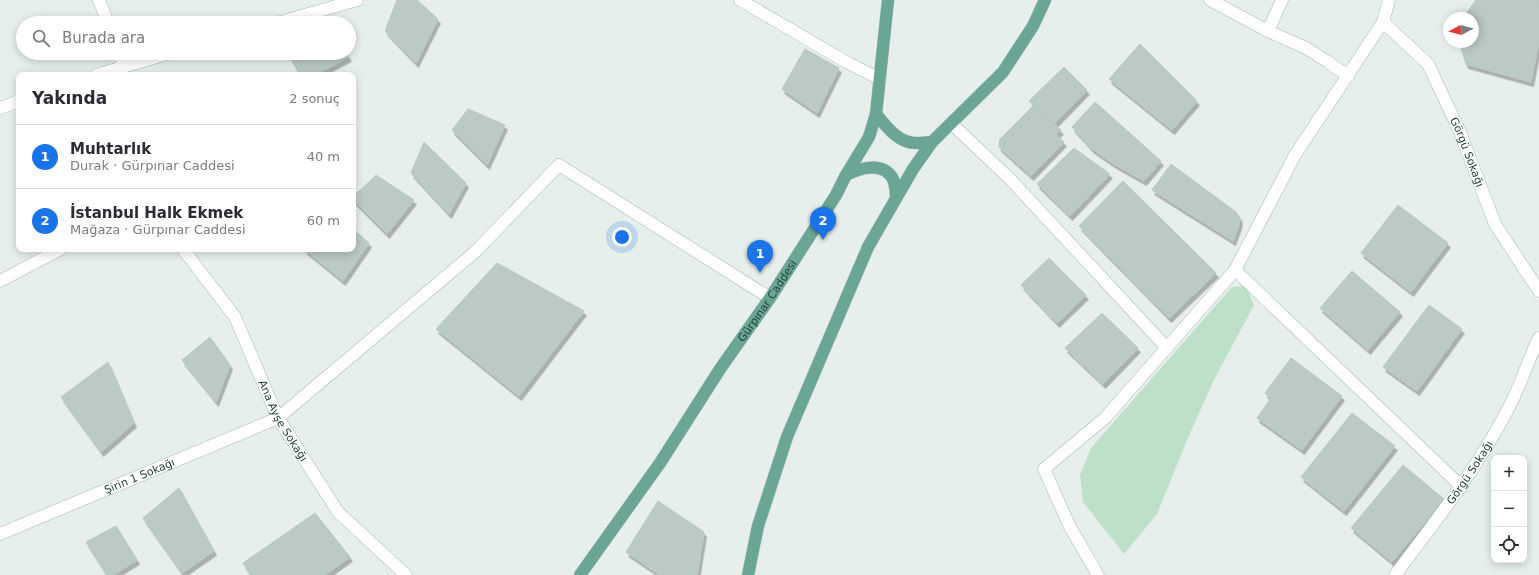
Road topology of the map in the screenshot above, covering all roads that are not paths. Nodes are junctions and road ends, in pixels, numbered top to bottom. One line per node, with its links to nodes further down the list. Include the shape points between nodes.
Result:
1 (99, 0): 9 (street)
2 (357, 0): 10 (street)
3 (740, 0): 18 (street)
4 (888, 0): 18 (main road, Gürpınar Caddesi)
5 (1045, 0): 22 (main road, via 1033,26 1003,72)
6 (1210, 0): 12 (street)
7 (1282, 0): 12 (street)
8 (1388, 0): 11 (street)
9 (105, 16)
10 (301, 16)
11 (1383, 22): 17 (street); 30 (street, Görgü Sokağı, via 1428,64 1460,132 1495,224)
12 (1268, 31): 17 (street, via 1306,48)
13 (122, 60): 15 (street)
14 (145, 60): 15 (street)
15 (124, 66): 16 (street)
16 (105, 72)
17 (1348, 76): 28 (street, via 1295,155)
18 (880, 79): 21 (main road, Gürpınar Caddesi)
19 (16, 102): 20 (street)
20 (0, 108)
21 (876, 114): 23 (main road, via 891,132 903,140 915,143); 24 (main road, Gürpınar Caddesi, via 869,137)
22 (952, 124): 23 (main road); 33 (street, via 1010,179)
23 (932, 142): 25 (main road)
24 (846, 175): 25 (main road, via 869,167 882,169 894,180); 31 (main road, Gürpınar Caddesi, via 836,195)
25 (896, 198): 40 (main road, via 868,247 787,438 758,526)
26 (55, 252): 29 (street)
27 (185, 252): 34 (street, Ana Ayşe Sokağı, via 235,317)
28 (1235, 270): 33 (street); 35 (street)
29 (0, 281)
30 (1539, 291)
31 (770, 298): 34 (street, Şirin 1 Sokağı, via 559,165 475,252); 39 (main road, Gürpınar Caddesi, via 660,462)
32 (1539, 338): 35 (street, Görgü Sokağı, via 1508,411)
33 (1167, 348): 38 (street, via 1105,418 1044,469)
34 (278, 418): 36 (street, Şirin 1 Sokağı); 37 (street, Ana Ayşe Sokağı, via 338,512)
35 (1462, 487): 41 (street, Görgü Sokağı)
36 (0, 534)
37 (400, 573)
38 (1095, 574)
39 (580, 575)
40 (748, 575)
41 (1395, 575)

